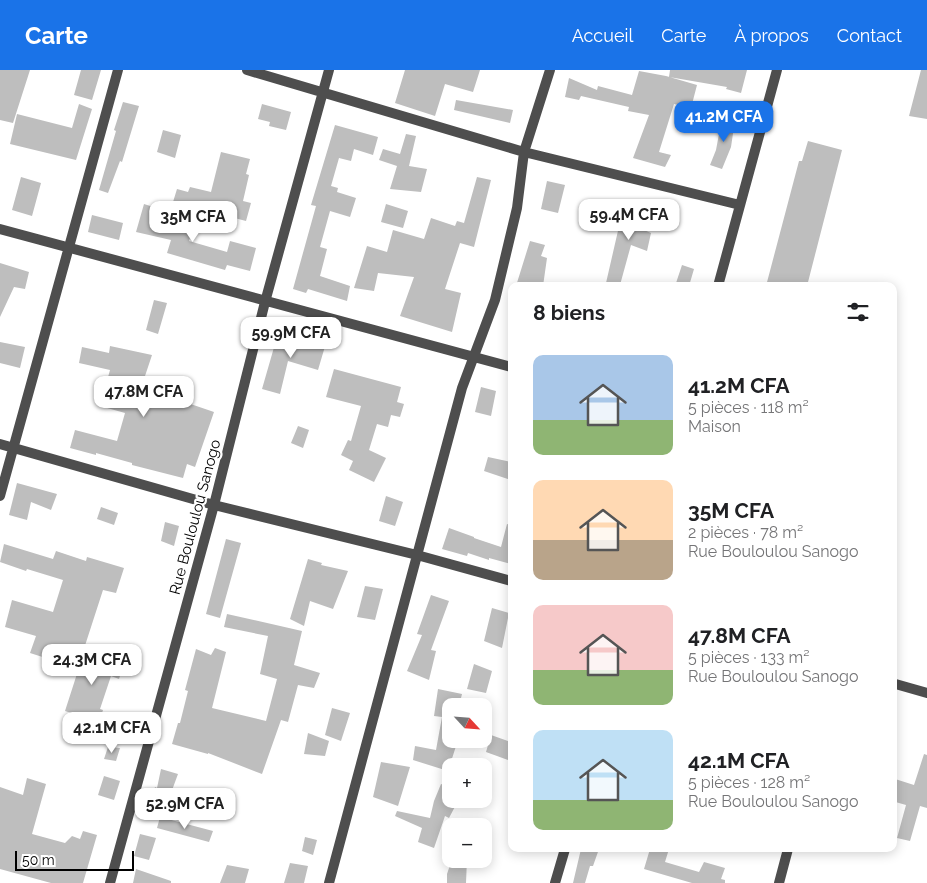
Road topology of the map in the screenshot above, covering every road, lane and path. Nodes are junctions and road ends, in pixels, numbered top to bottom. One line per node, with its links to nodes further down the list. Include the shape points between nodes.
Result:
1 (118, 70): 10 (street)
2 (247, 70): 6 (street)
3 (329, 70): 6 (street, Rue Bouloulou Sanogo)
4 (550, 70): 7 (street)
5 (777, 70): 8 (street)
6 (322, 92): 7 (street); 12 (street, Rue Bouloulou Sanogo)
7 (524, 152): 8 (street); 13 (street, via 506,260)
8 (740, 205): 11 (street)
9 (0, 230): 10 (street)
10 (69, 249): 12 (street); 16 (street)
11 (719, 282)
12 (265, 302): 13 (street); 18 (street, Rue Bouloulou Sanogo)
13 (474, 356): 14 (street); 19 (street, via 462,388)
14 (508, 366)
15 (0, 444): 16 (street)
16 (13, 448): 17 (street); 18 (street)
17 (0, 496)
18 (214, 505): 19 (street); 25 (street, Rue Bouloulou Sanogo)
19 (417, 554): 20 (street); 26 (street)
20 (508, 580)
21 (897, 684): 22 (street)
22 (927, 693)
23 (564, 852): 27 (street)
24 (787, 852): 28 (street)
25 (110, 883)
26 (329, 883)
27 (555, 883)
28 (779, 883)

